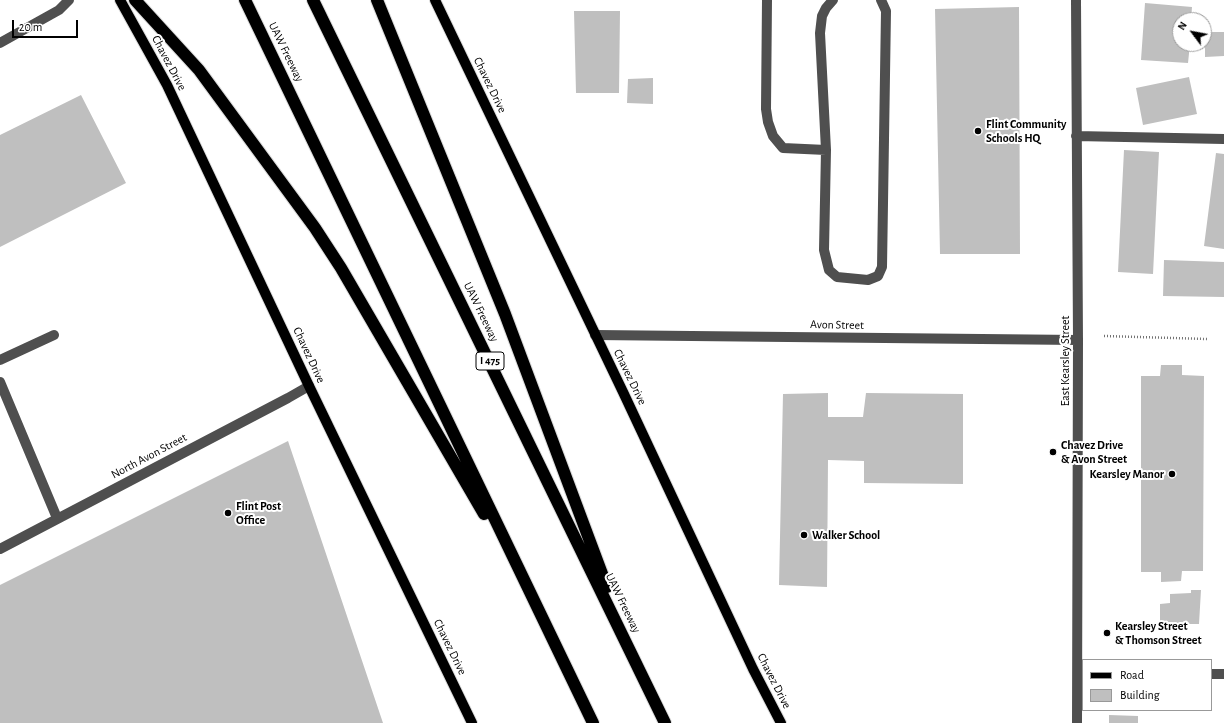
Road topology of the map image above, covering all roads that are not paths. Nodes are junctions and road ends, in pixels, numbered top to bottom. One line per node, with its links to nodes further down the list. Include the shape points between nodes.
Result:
1 (69, 0): 12 (street, via 59,10)
2 (120, 0): 21 (main road, Chavez Drive, via 167,85)
3 (135, 0): 24 (highway, via 199,70 342,268)
4 (245, 0): 24 (highway, UAW Freeway)
5 (313, 0): 25 (highway, UAW Freeway / I 475)
6 (377, 0): 25 (highway, via 504,314)
7 (435, 0): 16 (main road, Chavez Drive)
8 (767, 0): 15 (street, via 766,109 773,136 784,148)
9 (833, 0): 15 (street, via 822,16 820,33)
10 (881, 0): 15 (street, via 886,11 882,267 878,276 868,280 837,277 829,270 824,250)
11 (1076, 0): 13 (street, East Kearsley Street)
12 (0, 43)
13 (1076, 136): 14 (street); 18 (street, East Kearsley Street)
14 (1224, 139)
15 (826, 150)
16 (595, 335): 18 (street, Avon Street); 32 (main road, Chavez Drive)
17 (54, 336): 19 (street)
18 (1078, 340): 26 (street, East Kearsley Street)
19 (0, 360)
20 (0, 382): 22 (street)
21 (309, 386): 22 (street, North Avon Street); 29 (main road, Chavez Drive)
22 (57, 518): 23 (street, North Avon Street)
23 (0, 548)
24 (529, 591): 30 (highway, UAW Freeway)
25 (634, 658): 31 (highway, UAW Freeway / I 475)
26 (1080, 673): 33 (street, East Kearsley Street)
27 (1212, 674): 28 (street)
28 (1224, 674)
29 (472, 723)
30 (593, 723)
31 (665, 723)
32 (781, 723)
33 (1077, 723)

